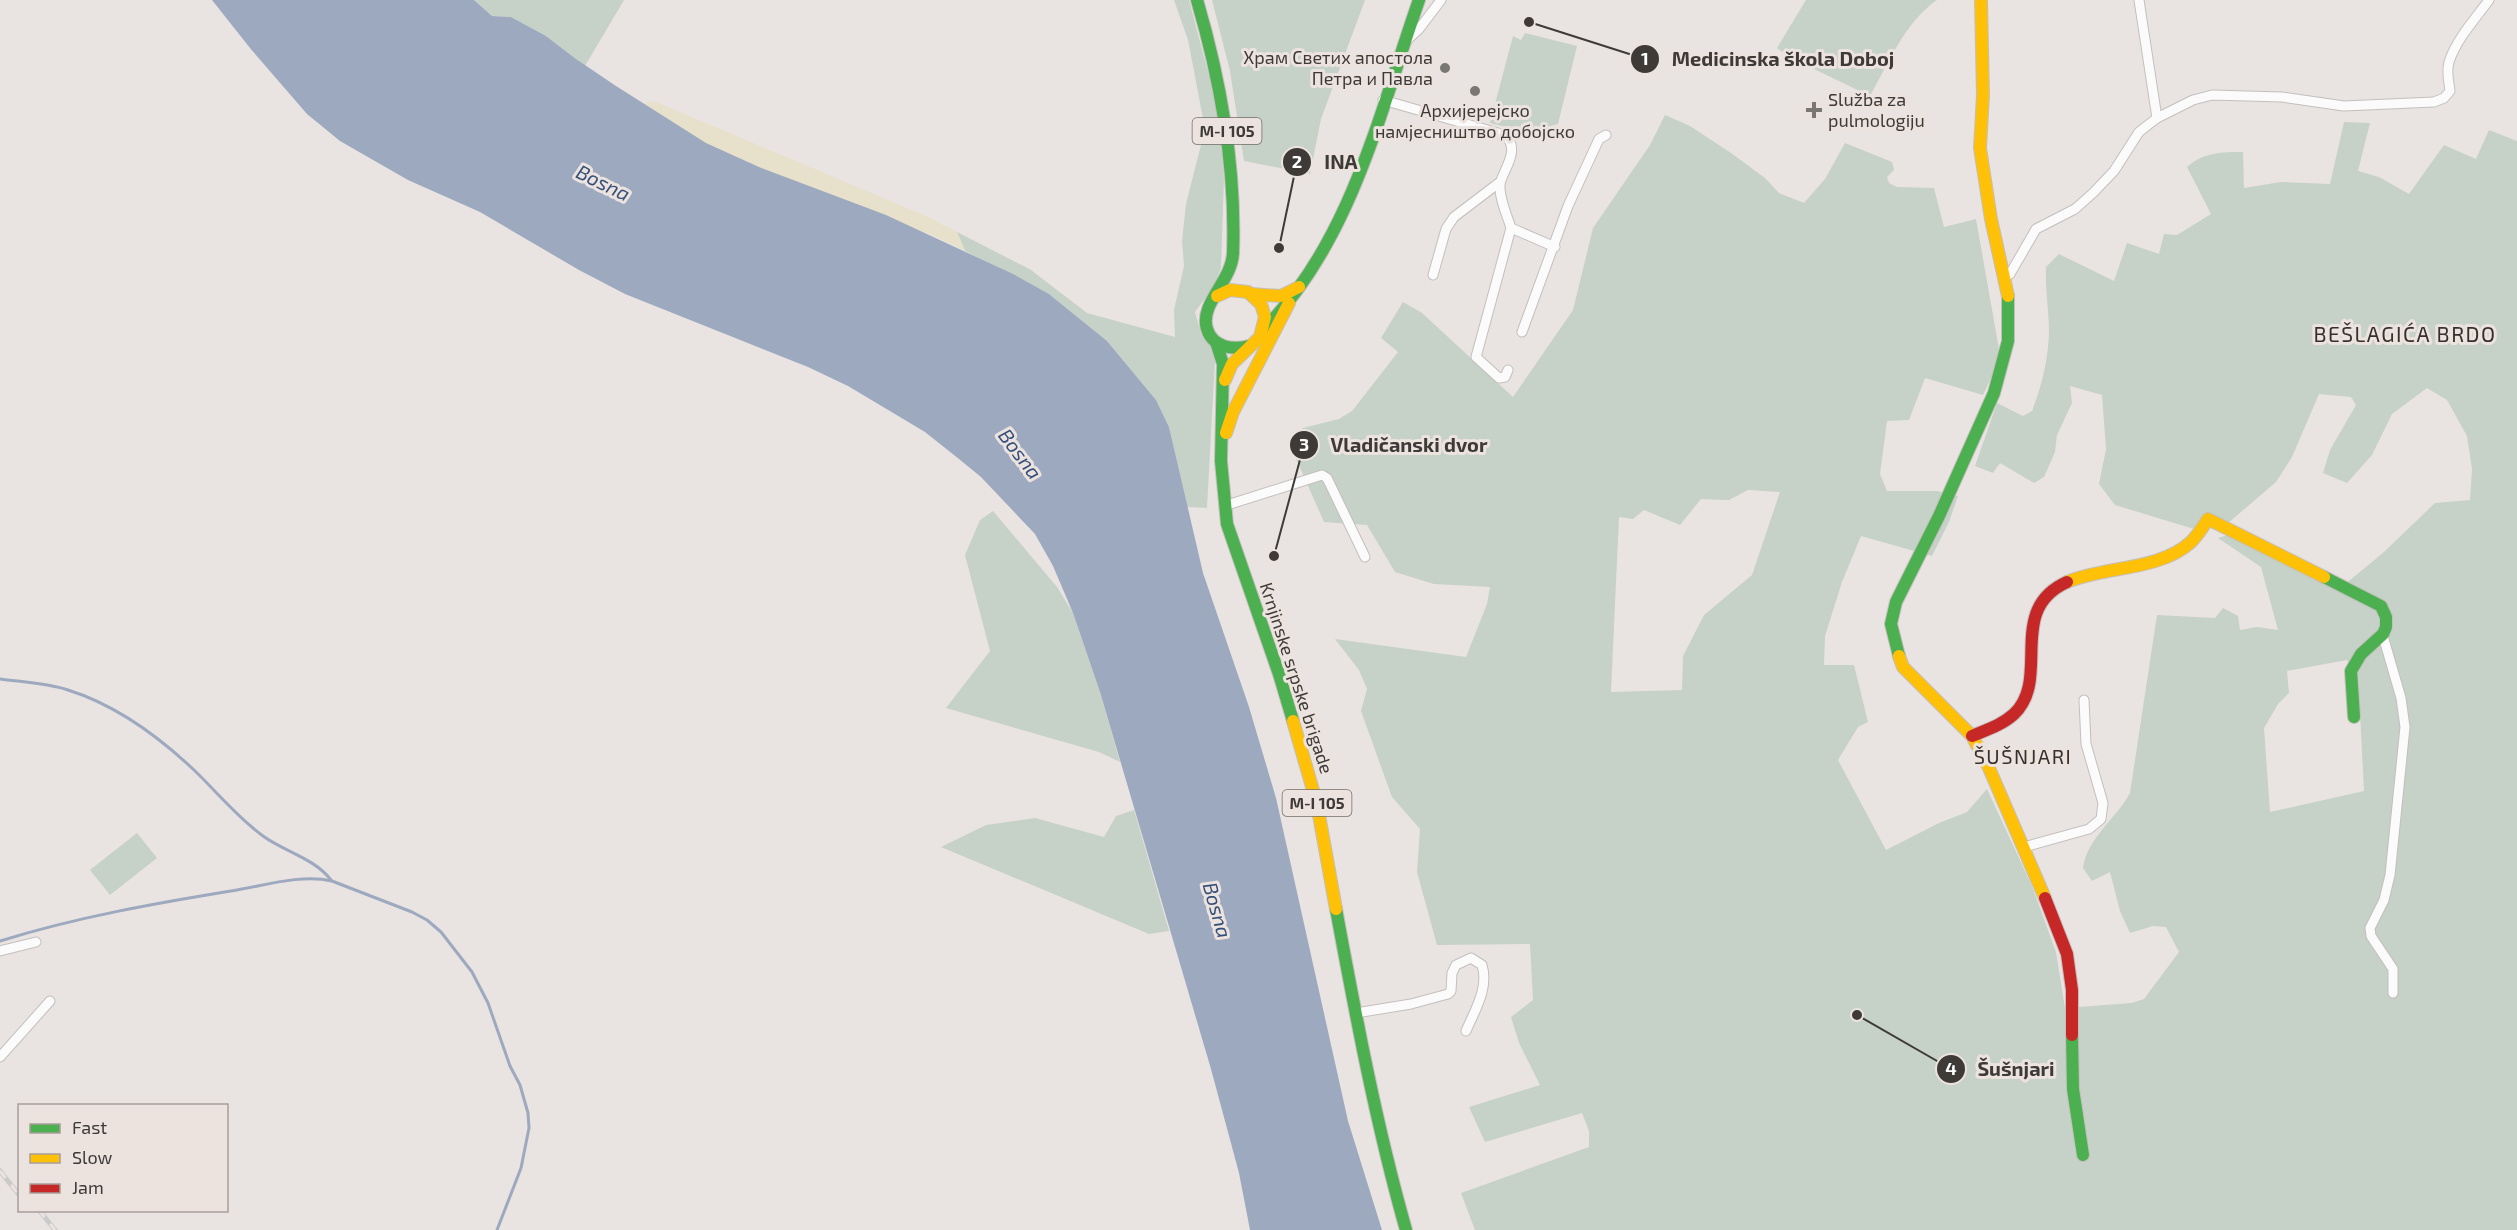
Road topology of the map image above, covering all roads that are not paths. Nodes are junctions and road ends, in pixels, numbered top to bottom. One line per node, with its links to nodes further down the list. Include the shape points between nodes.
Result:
1 (1197, 0): 14 (street, M-I 105, via 1226,119)
2 (1419, 0): 7 (street)
3 (1441, 0): 7 (street, via 1419,30)
4 (1981, 0): 16 (street, via 1980,148)
5 (2139, 0): 9 (street)
6 (2489, 0): 9 (street, via 2449,62 2450,91 2444,99 2417,104 2344,106 2282,97 2212,95)
7 (1402, 45): 8 (street)
8 (1383, 100): 11 (street, via 1505,135 1510,153 1508,169); 17 (street, via 1352,191)
9 (2157, 118): 16 (street, via 2139,132 2115,171 2094,194 2037,229)
10 (1606, 135): 13 (street, via 1599,139 1577,184)
11 (1500, 182): 12 (street); 15 (street, via 1454,217 1446,229)
12 (1511, 228): 13 (street); 25 (street, via 1476,357 1499,378)
13 (1555, 247): 22 (street)
14 (1232, 265): 18 (street); 19 (street, M-I 105)
15 (1432, 275)
16 (2005, 277): 33 (street, via 2008,341 1996,386 1896,602 1891,624 1903,667)
17 (1304, 282): 18 (street, via 1281,296); 20 (street)
18 (1249, 293): 19 (street, via 1230,290); 21 (street, via 1264,310)
19 (1214, 298): 23 (street, M-I 105, via 1205,321)
20 (1289, 303): 21 (street); 27 (street, via 1233,412)
21 (1263, 330): 24 (street, M-I 105)
22 (1522, 332)
23 (1216, 342): 24 (street, via 1228,348); 26 (street, M-I 105)
24 (1249, 346): 26 (street, M-I 105, via 1232,364)
25 (1508, 370)
26 (1224, 382): 27 (street, Krnjinske srpske brigade / M-I 105)
27 (1222, 443): 28 (street, Krnjinske srpske brigade / M-I 105)
28 (1224, 506): 29 (street, via 1322,476 1327,478); 39 (street, Krnjinske srpske brigade / M-I 105, via 1232,542 1279,674 1317,804)
29 (1365, 557)
30 (2383, 636): 32 (street, via 2353,664); 33 (street, via 2387,615 2371,599 2208,519 2190,543 2172,554 2072,580 2045,597 2034,621 2023,702 2005,720); 37 (street, via 2403,705 2405,727 2390,875 2384,900 2370,928 2371,936 2393,969)
31 (2084, 700): 34 (street, via 2086,744 2103,803 2101,819 2089,829)
32 (2354, 717)
33 (1972, 736): 34 (street)
34 (2024, 847): 42 (street, via 2067,954 2072,990 2073,1089)
35 (36, 942): 36 (street)
36 (0, 951)
37 (2393, 993)
38 (50, 1001): 41 (street)
39 (1356, 1013): 40 (street, via 1448,994 1456,965 1471,958 1482,965 1485,981); 43 (street, Krnjinske srpske brigade / M-I 105, via 1387,1164)
40 (1466, 1031)
41 (0, 1057)
42 (2083, 1155)
43 (1406, 1230)

